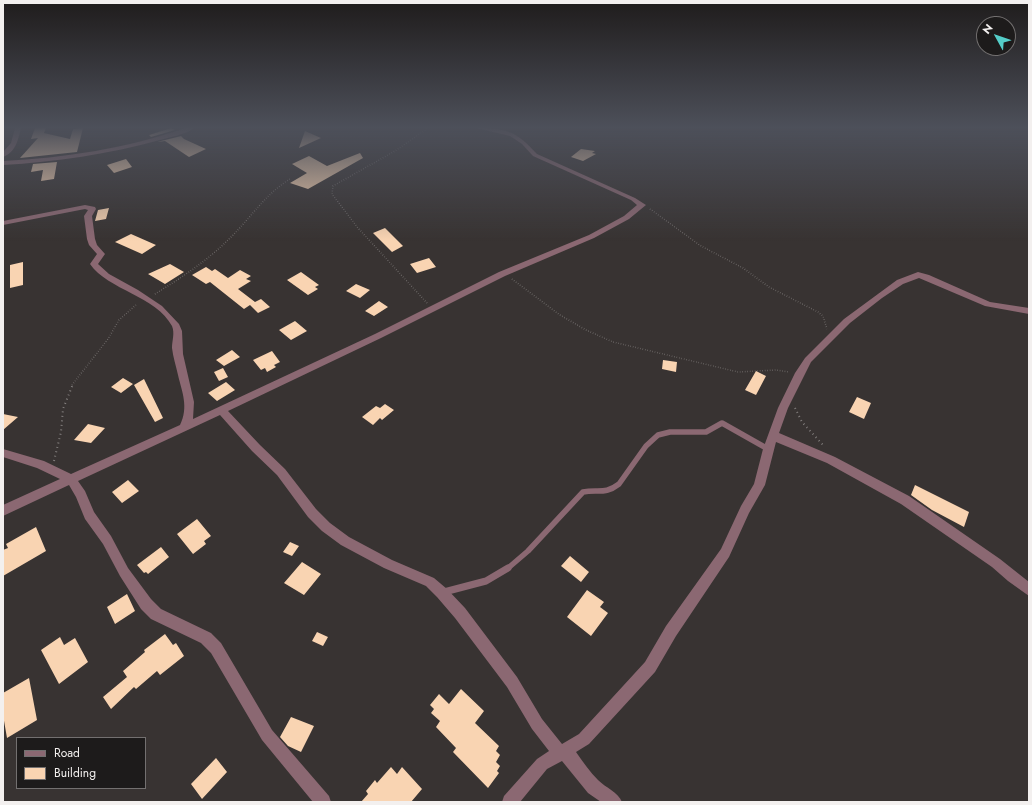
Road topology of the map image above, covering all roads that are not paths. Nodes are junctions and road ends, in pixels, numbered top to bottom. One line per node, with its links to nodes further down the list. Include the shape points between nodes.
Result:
1 (558, 166): 5 (street, via 642,204 591,237 504,273 362,345)
2 (7, 222): 3 (street); 6 (street, via 77,208 92,209 88,216 91,239 102,254 94,264 104,276 146,299 177,328 180,361 190,407 189,419)
3 (3, 227)
4 (1029, 311): 7 (street, via 988,304 918,275 892,286 856,313 808,360 788,396)
5 (221, 410): 6 (street); 12 (street, via 281,472 326,527 345,541 388,564 430,582)
6 (184, 426): 9 (street)
7 (770, 443): 11 (street, via 779,437 831,460 905,500 996,563); 12 (lane, via 722,423 708,432 666,431 659,434 613,489 607,492 583,492 524,554 502,572 491,580); 13 (street, via 759,485 725,553 671,631 650,667 584,739)
8 (3, 453): 9 (street, via 40,464)
9 (71, 480): 10 (street); 14 (street, via 81,495 89,515 146,604 156,614 206,638 216,648 267,735)
10 (3, 511)
11 (1029, 590)
12 (442, 593): 13 (street, via 512,682 537,724)
13 (559, 752): 15 (street, via 542,764); 16 (street, via 569,756 590,783)
14 (323, 802)
15 (510, 802)
16 (614, 802)

